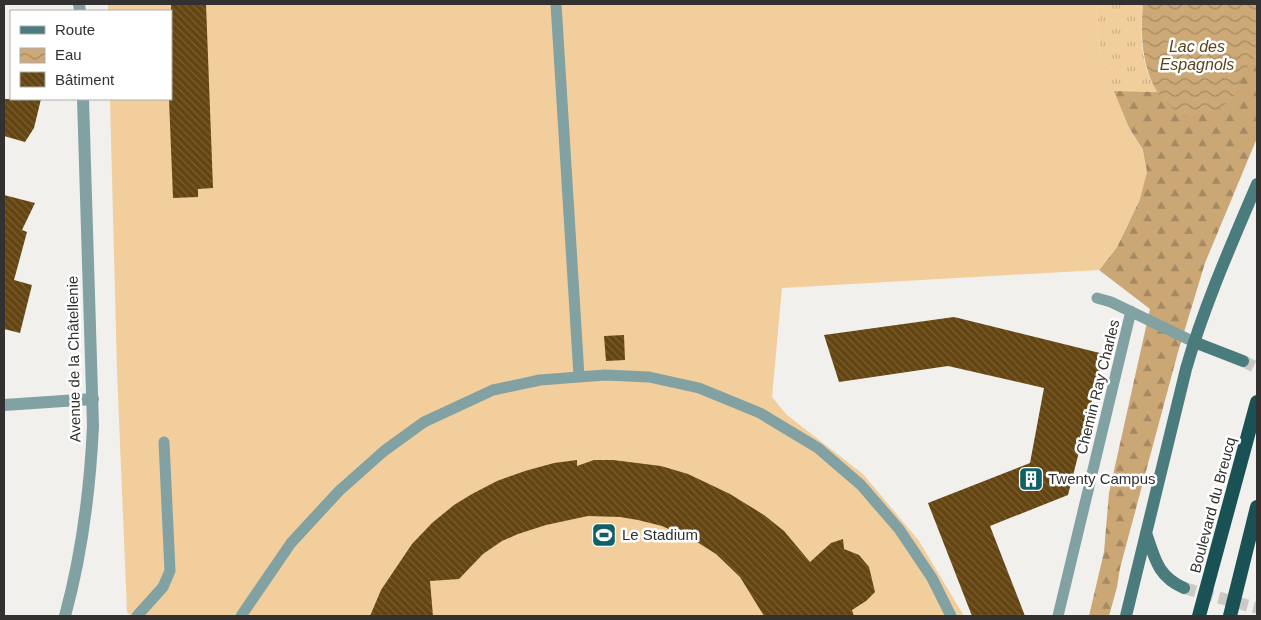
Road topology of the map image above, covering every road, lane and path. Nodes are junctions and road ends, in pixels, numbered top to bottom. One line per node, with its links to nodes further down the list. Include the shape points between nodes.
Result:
1 (556, 4): 8 (lane)
2 (83, 100): 9 (street, Avenue de la Châtellenie)
3 (1257, 184): 6 (main road)
4 (1097, 298): 5 (lane, Chemin Ray Charles)
5 (1131, 311): 6 (lane, Chemin Ray Charles); 20 (lane, Chemin Ray Charles)
6 (1194, 342): 7 (main road); 14 (main road)
7 (1243, 361)
8 (579, 376): 18 (lane, via 493,390 424,422 338,491 291,543); 19 (lane, via 650,377 699,388 760,413 818,448 861,485 900,529 932,578)
9 (93, 399): 11 (street); 16 (street, Avenue de la Châtellenie, via 92,449 84,527)
10 (1257, 402): 22 (highway, Boulevard du Breucq)
11 (4, 405)
12 (164, 442): 17 (lane, via 170,571 163,587)
13 (1257, 507): 23 (highway)
14 (1146, 533): 15 (main road, via 1163,574); 21 (main road)
15 (1184, 588)
16 (65, 616)
17 (137, 616)
18 (241, 616)
19 (951, 616)
20 (1058, 616)
21 (1126, 616)
22 (1199, 616)
23 (1230, 616)

